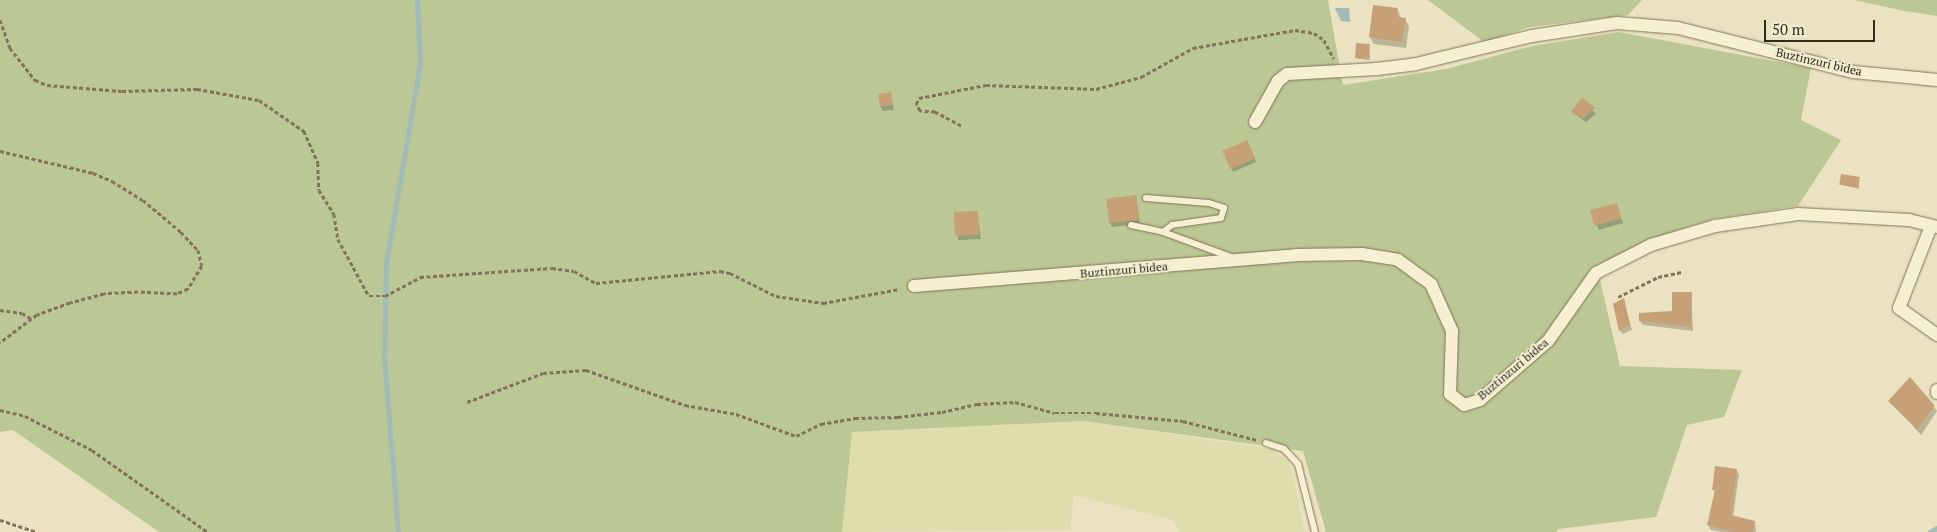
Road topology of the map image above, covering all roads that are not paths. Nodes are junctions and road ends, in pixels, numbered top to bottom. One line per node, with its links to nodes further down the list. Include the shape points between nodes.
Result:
1 (1937, 80): 2 (street, Buztinzuri bidea, via 1854,72 1678,28 1617,23 1532,36 1416,64 1287,74 1278,81)
2 (1255, 122)
3 (1146, 198): 6 (lane, via 1209,203 1224,208 1221,218 1172,226)
4 (1131, 224): 6 (lane)
5 (1934, 226): 7 (street, Buztinzuri bidea, via 1909,220 1798,214 1715,226 1650,245 1596,273 1548,341 1480,400 1464,404 1450,394 1452,331 1431,284 1398,260 1362,254); 9 (street, via 1900,308)
6 (1163, 232): 7 (lane)
7 (1239, 260): 8 (street, Buztinzuri bidea)
8 (914, 286)
9 (1937, 335)
10 (1266, 443): 11 (lane, via 1284,450 1298,464)
11 (1315, 532)

